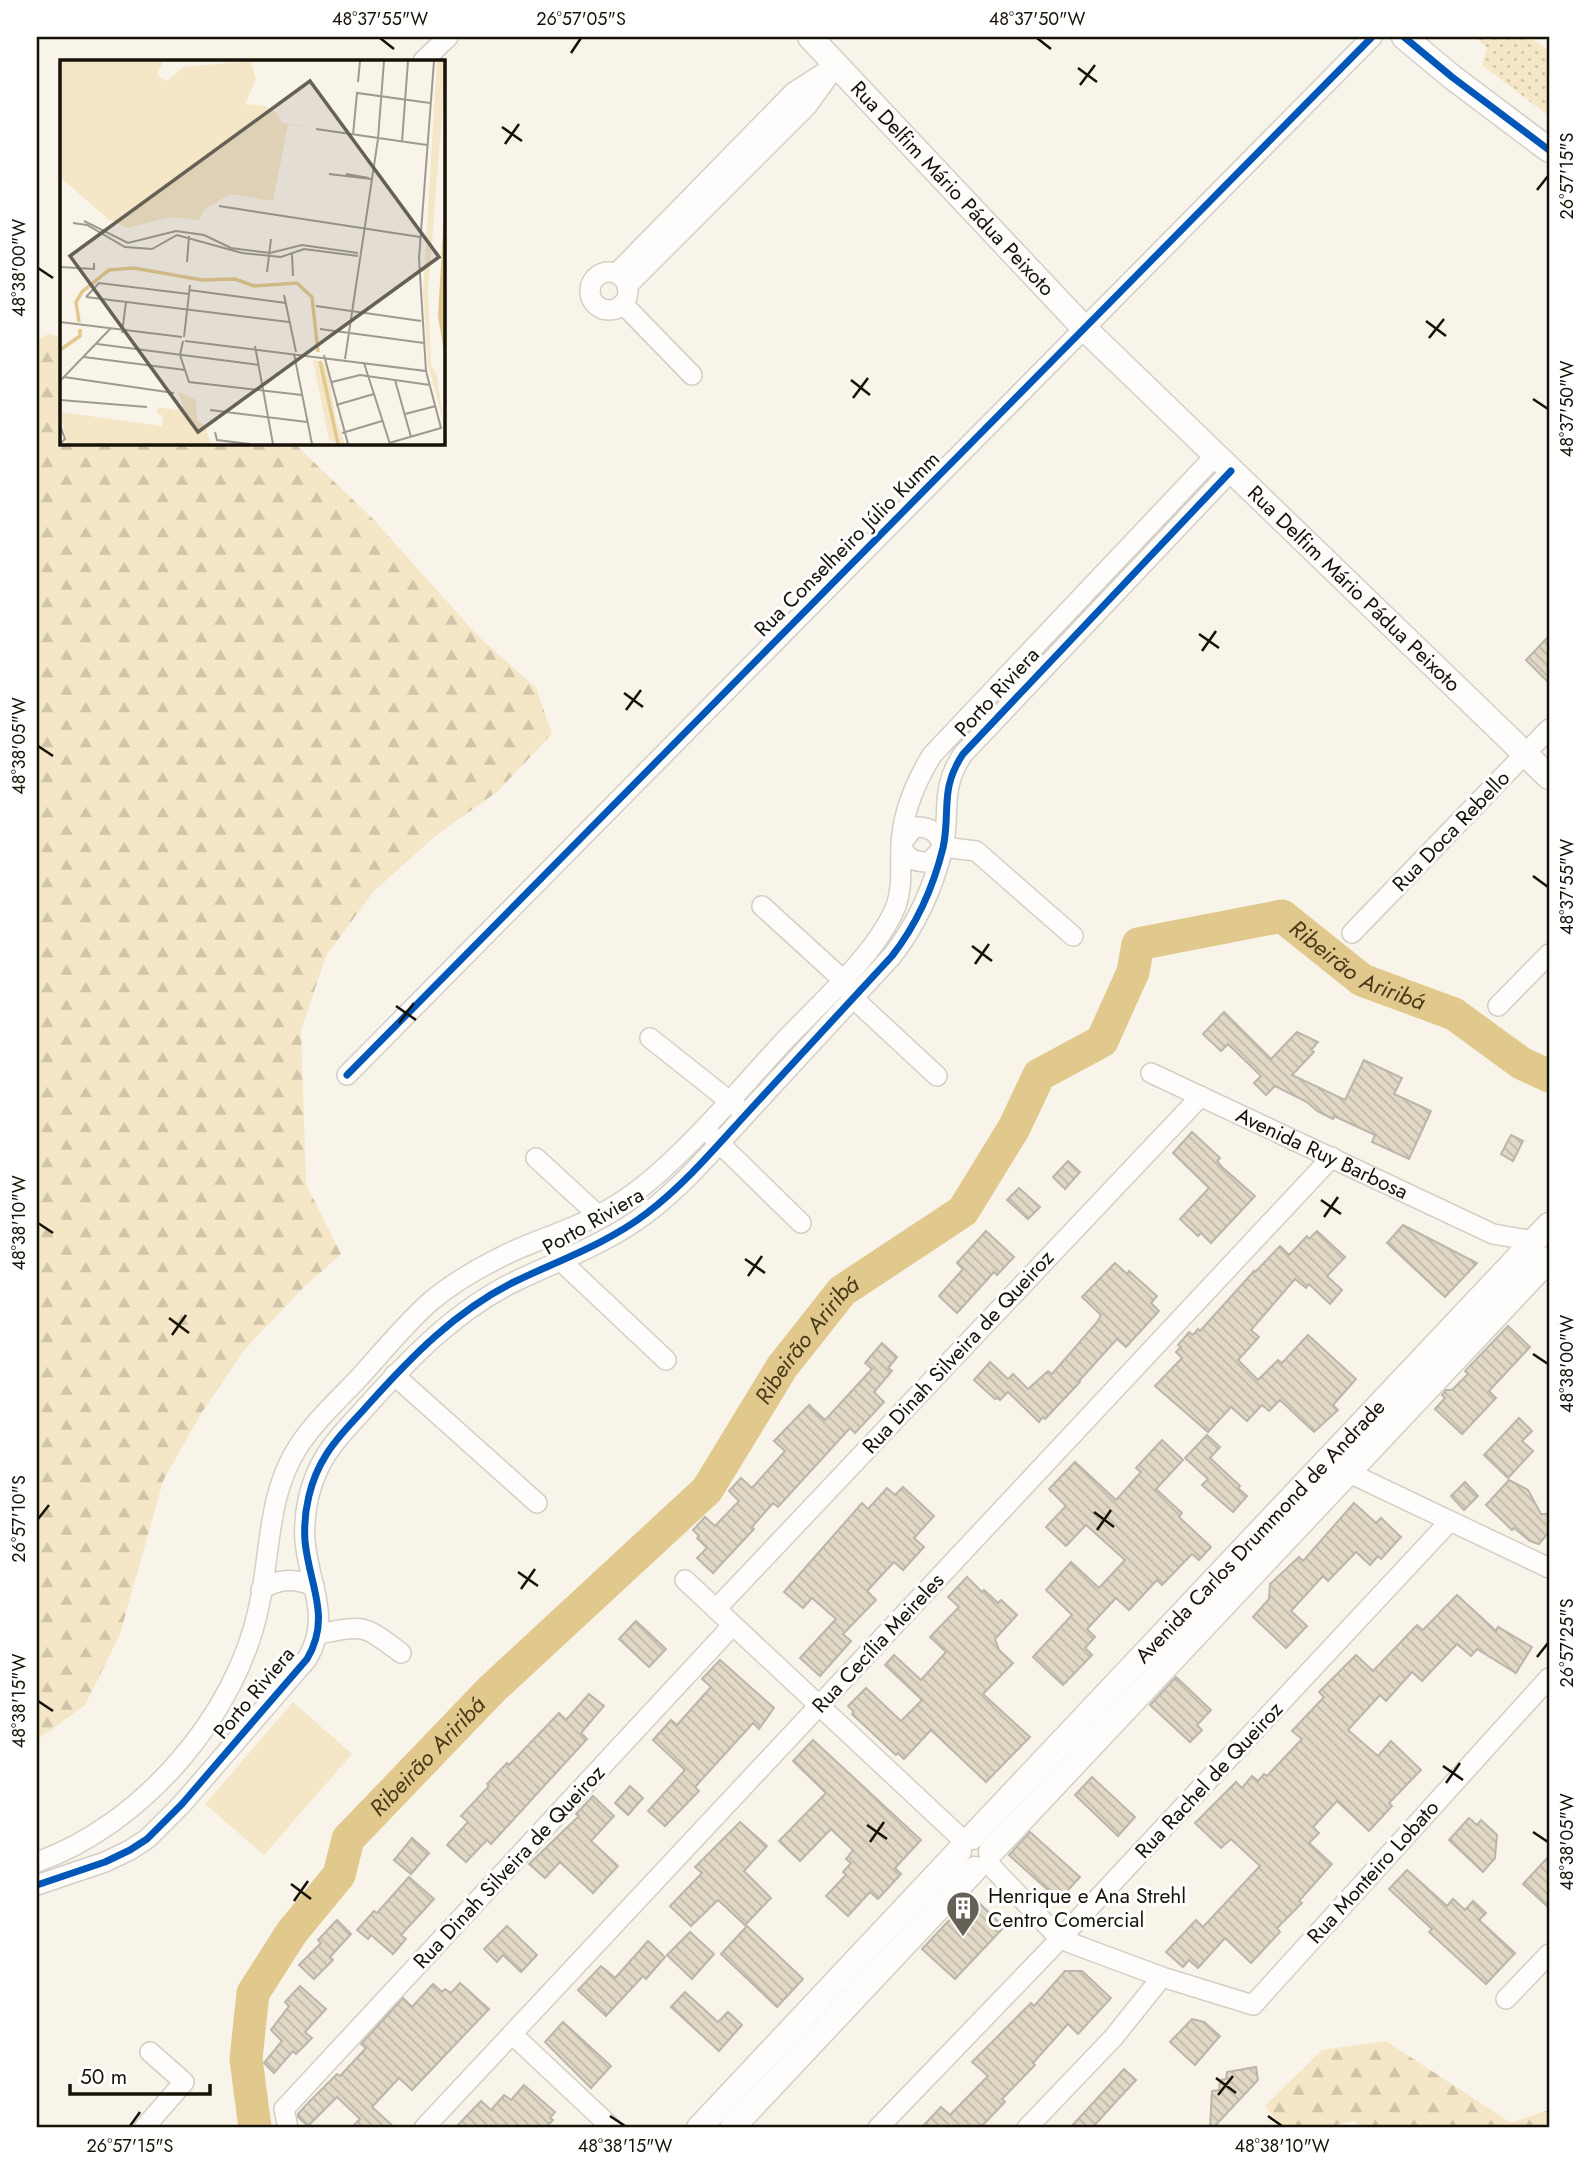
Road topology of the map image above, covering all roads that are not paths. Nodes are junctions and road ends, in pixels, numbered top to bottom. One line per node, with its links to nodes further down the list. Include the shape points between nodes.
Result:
1 (448, 37): 5 (street)
2 (810, 37): 6 (main road, Rua Delfim Mário Pádua Peixoto)
3 (1372, 37): 8 (street, Rua Conselheiro Júlio Kumm)
4 (1404, 37): 7 (main road)
5 (424, 60)
6 (837, 64): 8 (main road, Rua Delfim Mário Pádua Peixoto); 9 (street, via 794,92 748,152 666,235 622,288)
7 (1549, 150)
8 (1084, 328): 10 (main road, Rua Delfim Mário Pádua Peixoto); 29 (street, Rua Conselheiro Júlio Kumm)
9 (692, 375)
10 (1223, 463): 11 (street, Porto Riviera); 12 (street, Porto Riviera); 16 (main road, Rua Delfim Mário Pádua Peixoto)
11 (1153, 521): 12 (street); 13 (street, Porto Riviera)
12 (1170, 536): 14 (street, Porto Riviera)
13 (1006, 676): 14 (street); 18 (street, Porto Riviera, via 927,763 906,810)
14 (1021, 691): 19 (street, Porto Riviera, via 955,765 945,800)
15 (1549, 729): 16 (street, Rua Doca Rebello)
16 (1525, 754): 17 (main road, Rua Delfim Mário Pádua Peixoto); 21 (street, Rua Doca Rebello)
17 (1549, 777)
18 (901, 844): 19 (street, via 907,858 919,862 930,862); 24 (street, Porto Riviera, via 901,889 896,904 878,939)
19 (943, 847): 22 (street, via 976,851); 25 (street, Porto Riviera, via 912,928)
20 (762, 906): 24 (street)
21 (1352, 933)
22 (1073, 936)
23 (1549, 954): 26 (street)
24 (842, 979): 25 (street); 32 (street, Porto Riviera)
25 (853, 998): 30 (street); 33 (street, Porto Riviera)
26 (1498, 1006)
27 (650, 1038): 32 (street)
28 (1151, 1073): 31 (street, Avenida Ruy Barbosa)
29 (347, 1075)
30 (937, 1076)
31 (1201, 1096): 36 (street, Avenida Ruy Barbosa); 53 (street, Rua Dinah Silveira de Queiroz)
32 (729, 1100): 33 (street); 34 (street, Porto Riviera)
33 (745, 1115): 35 (street, Porto Riviera)
34 (703, 1127): 35 (street); 38 (street, Porto Riviera, via 645,1184)
35 (720, 1143): 39 (street); 42 (street, Porto Riviera, via 644,1215)
36 (1332, 1157): 41 (street, Avenida Ruy Barbosa); 58 (street, Rua Cecília Meireles)
37 (536, 1158): 38 (street)
38 (598, 1215): 40 (street, Porto Riviera)
39 (801, 1223)
40 (551, 1236): 42 (street); 52 (street, Porto Riviera, via 490,1262 429,1303 309,1433 290,1461 277,1494)
41 (1541, 1254): 45 (main road, Avenida Carlos Drummond de Andrade); 46 (main road, Avenida Carlos Drummond de Andrade)
42 (562, 1262): 43 (street); 44 (street, Porto Riviera, via 515,1282 452,1320)
43 (666, 1360)
44 (394, 1375): 47 (street); 51 (street, Porto Riviera, via 336,1441 316,1474 305,1526)
45 (1327, 1461): 46 (street); 62 (main road, Avenida Carlos Drummond de Andrade)
46 (1349, 1473): 48 (street); 62 (main road, Avenida Carlos Drummond de Andrade)
47 (537, 1503)
48 (1450, 1521): 49 (street); 66 (street, Rua Rachel de Queiroz)
49 (1549, 1568)
50 (685, 1580): 53 (street)
51 (314, 1586): 52 (street, via 295,1579); 55 (street, Porto Riviera, via 320,1615)
52 (261, 1590): 59 (street, Porto Riviera, via 245,1653 223,1701 174,1767)
53 (716, 1609): 54 (street)
54 (733, 1625): 58 (street); 72 (street, Rua Dinah Silveira de Queiroz)
55 (318, 1634): 56 (street, via 363,1628); 61 (street, Porto Riviera, via 299,1669)
56 (401, 1653)
57 (1549, 1678): 68 (street, Rua Monteiro Lobato, via 1253,2005)
58 (819, 1706): 62 (street); 70 (street, Rua Cecília Meireles)
59 (125, 1811): 60 (street, Porto Riviera); 61 (street, via 130,1825)
60 (94, 1833): 63 (street, Porto Riviera); 64 (street, via 104,1843)
61 (147, 1839): 64 (street, Porto Riviera)
62 (975, 1852): 66 (street); 76 (main road, Avenida Carlos Drummond de Andrade); 77 (main road, Avenida Carlos Drummond de Andrade)
63 (37, 1862)
64 (105, 1862): 65 (street, Porto Riviera)
65 (37, 1885)
66 (1060, 1940): 68 (street); 78 (street, Rua Rachel de Queiroz)
67 (1549, 1954): 69 (street)
68 (1162, 1977): 79 (street, via 1113,2038)
69 (1506, 1999)
70 (512, 2035): 74 (street, Rua Cecília Meireles); 75 (street)
71 (150, 2052): 73 (street, via 184,2082)
72 (286, 2119)
73 (144, 2128)
74 (424, 2128)
75 (612, 2128)
76 (699, 2128)
77 (732, 2128)
78 (878, 2128)
79 (1027, 2128)

